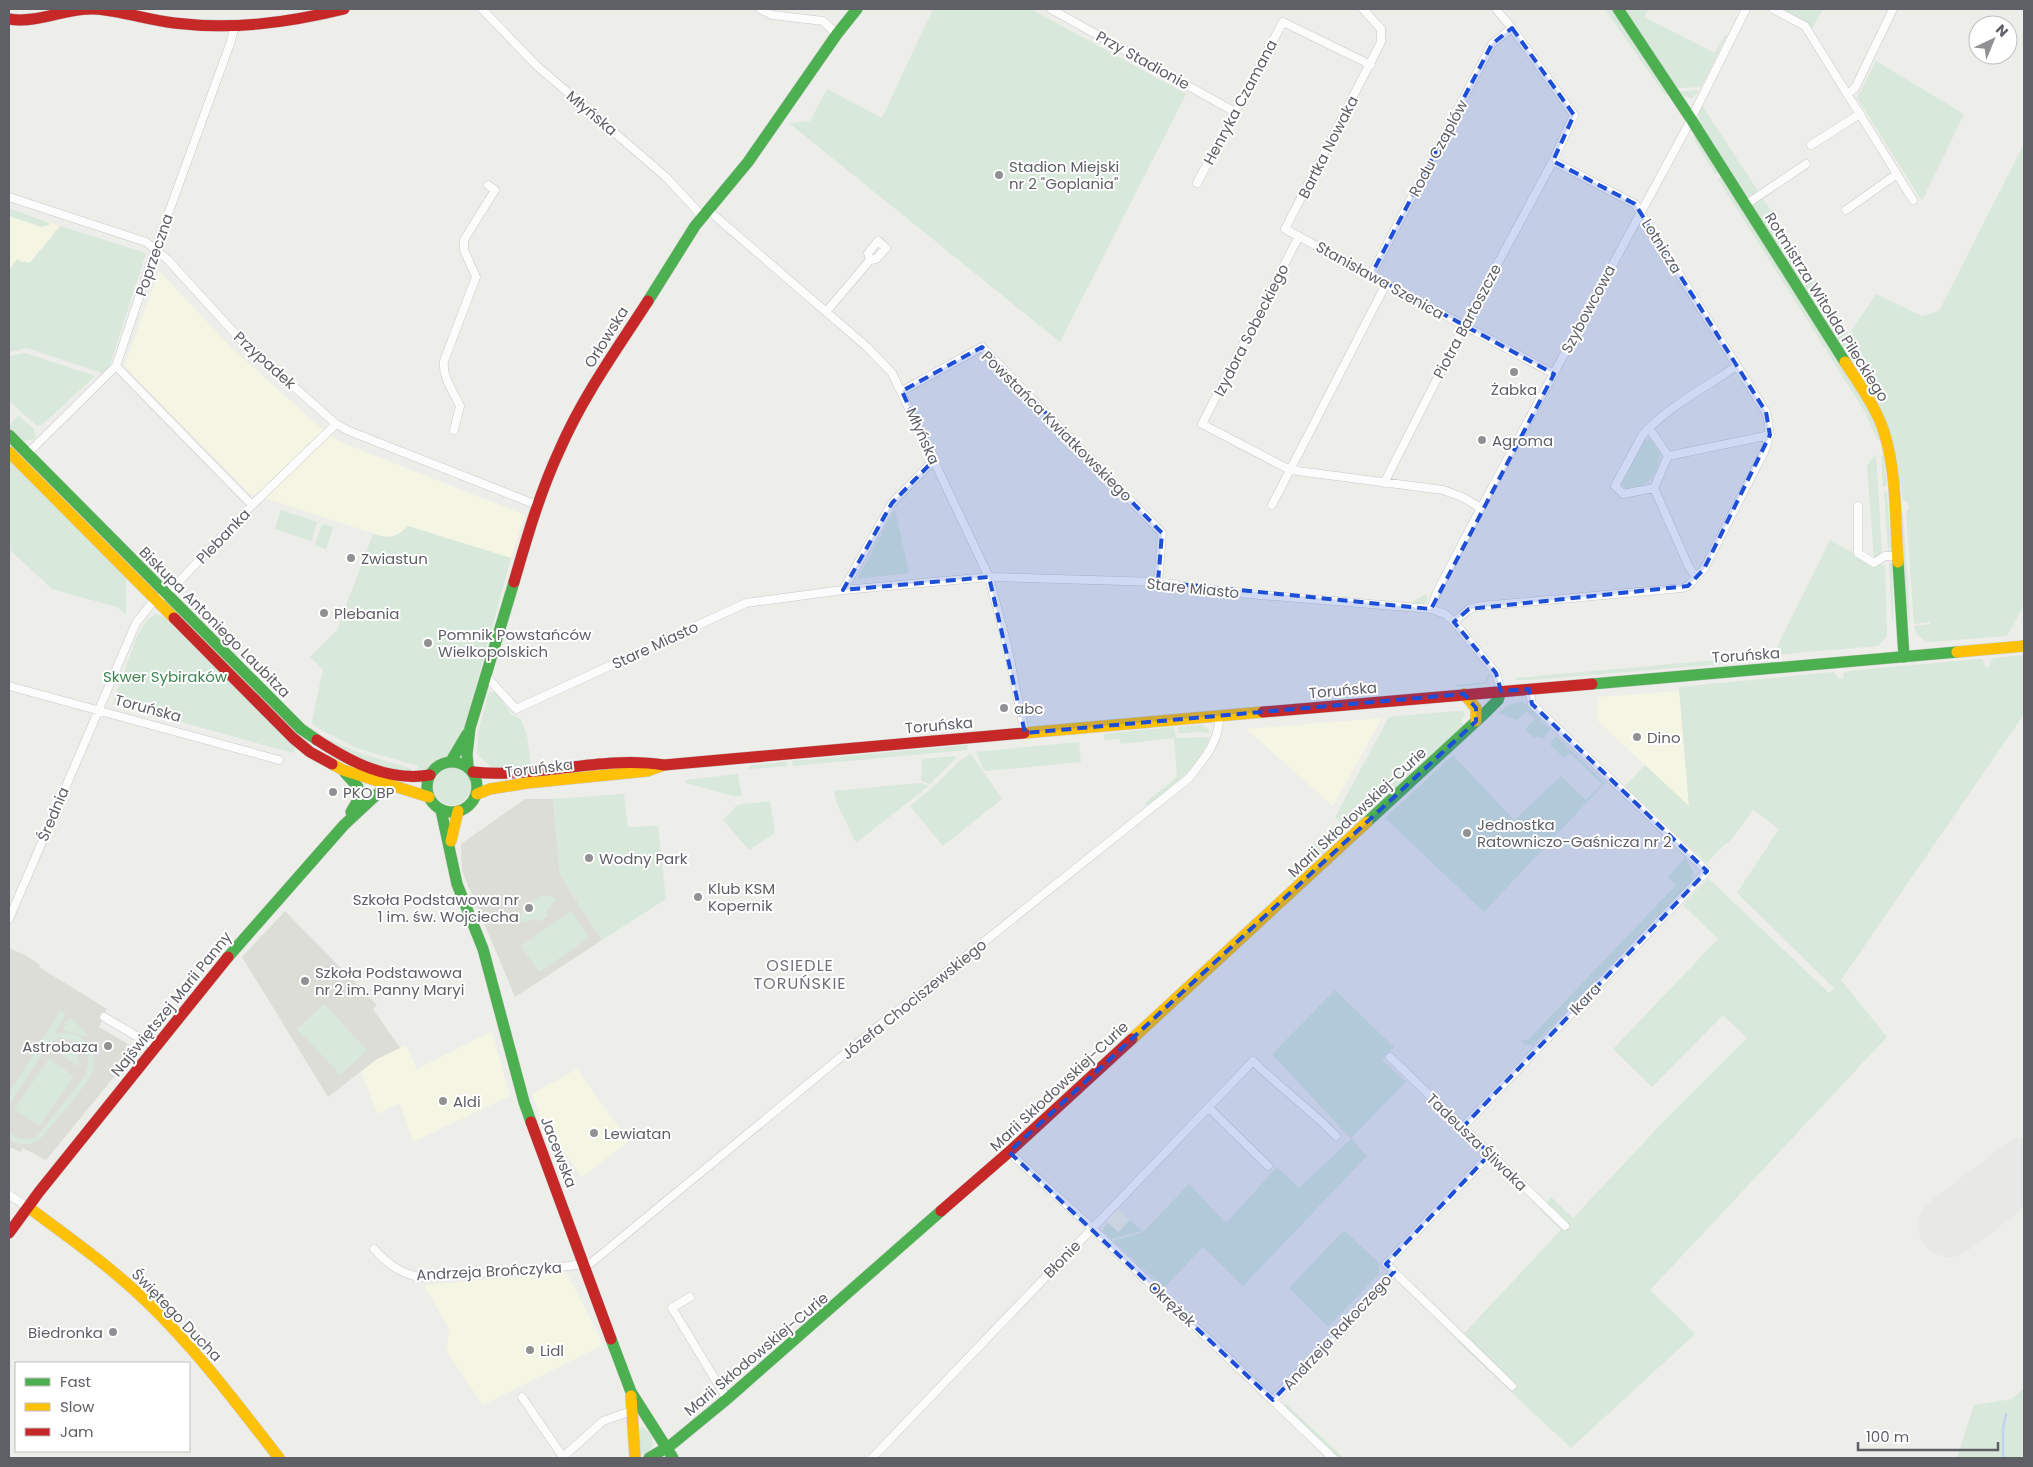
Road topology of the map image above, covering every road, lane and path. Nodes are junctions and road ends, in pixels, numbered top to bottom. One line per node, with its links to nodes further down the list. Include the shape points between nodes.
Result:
1 (83, 9): 13 (street, via 26,20); 14 (street, via 175,24)
2 (344, 9): 14 (street, via 279,24)
3 (482, 9): 33 (street, Młyńska, via 537,66)
4 (760, 9): 16 (street, via 772,15 823,21)
5 (857, 9): 16 (street, Orłowska)
6 (1051, 9): 19 (street, Przy Stadionie)
7 (1363, 9): 17 (street, Bartka Nowaka, via 1381,29 1381,42)
8 (1496, 9): 15 (street)
9 (1618, 9): 21 (street, Rotmistrza Witolda Pileckiego)
10 (1746, 9): 21 (street, Szybowcowa)
11 (1773, 9): 18 (street, via 1804,26)
12 (1893, 9): 18 (street, via 1855,88)
13 (9, 19)
14 (234, 28): 36 (street, Poprzeczna)
15 (1512, 28): 23 (street, Piotra Bartoszcze, via 1574,115); 38 (street, Rodu Czaplów, via 1492,44)
16 (837, 34): 33 (street, Orłowska, via 748,162)
17 (1371, 65): 19 (street, Henryka Czamana, via 1283,22); 34 (street, Bartka Nowaka)
18 (1847, 94): 20 (street)
19 (1235, 112): 26 (street, Henryka Czamana)
20 (1860, 114): 22 (street); 25 (street)
21 (1690, 119): 30 (street, Rotmistrza Witolda Pileckiego); 32 (street, Szybowcowa)
22 (1811, 145)
23 (1553, 160): 32 (street, Lotnicza, via 1635,204); 41 (street, Piotra Bartoszcze)
24 (1806, 164): 30 (street)
25 (1897, 174): 29 (street); 31 (street)
26 (1198, 183)
27 (488, 185): 48 (street, via 495,190 464,240 464,250 476,277 444,361 443,370 460,406)
28 (9, 197): 36 (street, Przypadek, via 139,239)
29 (1913, 200)
30 (1745, 204): 63 (street, Rotmistrza Witolda Pileckiego, via 1870,401 1884,431 1891,460)
31 (1846, 210)
32 (1640, 211): 43 (street, Lotnicza); 44 (street, Szybowcowa)
33 (706, 214): 40 (street, Młyńska); 59 (street, Orłowska, via 582,405)
34 (1285, 229): 35 (street, Stanisława Szenica)
35 (1299, 236): 38 (street, Stanisława Szenica); 55 (street, Izydora Sobeckiego, via 1202,424)
36 (155, 250): 42 (street, Poprzeczna); 46 (street, Przypadek, via 239,338)
37 (870, 260): 40 (street)
38 (1371, 275): 39 (street, Stanisława Szenica)
39 (1386, 284): 41 (street, Stanisława Szenica); 55 (street)
40 (826, 312): 45 (street, Młyńska, via 888,367)
41 (1464, 326): 44 (street, Stanisława Szenica); 56 (street, Piotra Bartoszcze)
42 (116, 366): 52 (street, Poprzeczna); 58 (street)
43 (1737, 366): 47 (street); 50 (street, Lotnicza, via 1766,412)
44 (1554, 374): 62 (street, Szybowcowa)
45 (902, 391): 54 (street, Młyńska); 66 (street, Powstańca Kwiatkowskiego, via 982,347 1162,533)
46 (336, 424): 58 (street, Plebanka); 59 (street, Przypadek)
47 (1649, 428): 53 (street); 57 (street, via 1616,486 1623,494)
48 (454, 430)
49 (9, 435): 52 (street, Biskupa Antoniego Laubitza)
50 (1770, 435): 53 (street); 65 (street, via 1704,570)
51 (9, 452): 69 (street, Biskupa Antoniego Laubitza)
52 (28, 453): 68 (street, Biskupa Antoniego Laubitza)
53 (1668, 456): 57 (street)
54 (933, 461): 64 (street, Młyńska); 67 (street, via 892,504)
55 (1290, 470): 56 (street); 60 (street)
56 (1384, 483): 62 (street, via 1443,490)
57 (1654, 488): 65 (street)
58 (252, 505): 68 (street, Plebanka)
59 (537, 505): 74 (street, Orłowska)
60 (1272, 505)
61 (1858, 506): 63 (street, via 1858,553 1874,563 1885,556)
62 (1481, 508): 70 (street, Szybowcowa, via 1437,592)
63 (1897, 556): 73 (street, Rotmistrza Witolda Pileckiego)
64 (989, 577): 66 (street, Stare Miasto); 67 (street, Stare Miasto); 83 (street, Młyńska)
65 (1696, 578): 71 (street, via 1682,588 1469,608)
66 (1158, 582): 70 (street, Stare Miasto, via 1224,592)
67 (842, 590): 74 (street, Stare Miasto, via 746,603 516,709)
68 (167, 594): 69 (street, Plebanka); 89 (street, Biskupa Antoniego Laubitza, via 318,742 387,774 414,778)
69 (155, 601): 79 (street, Plebanka, via 136,624); 88 (street, Biskupa Antoniego Laubitza, via 293,738)
70 (1431, 610): 71 (street, Stare Miasto, via 1445,614)
71 (1454, 622): 77 (street, Stare Miasto, via 1496,672)
72 (2024, 646): 73 (street, Toruńska)
73 (1904, 658): 76 (street, Toruńska)
74 (486, 676): 82 (street, Orłowska)
75 (9, 686): 79 (street, Toruńska)
76 (1529, 689): 77 (street, Toruńska); 102 (street, Ikara, via 1532,704 1706,871)
77 (1501, 691): 78 (street, Toruńska); 81 (street, Marii Skłodowskiej-Curie, via 1494,704)
78 (1464, 694): 80 (street, Toruńska); 81 (street, via 1476,708)
79 (98, 710): 84 (street, Toruńska); 97 (street, Średnia)
80 (1219, 716): 83 (street, Toruńska); 113 (street, Józefa Chociszewskiego, via 1214,741 1189,778 876,1028 651,1215 591,1263)
81 (1476, 721): 104 (street, Marii Skłodowskiej-Curie)
82 (470, 728): 85 (street, Orłowska); 87 (street, Orłowska, via 467,754)
83 (1025, 733): 86 (street, Toruńska)
84 (279, 760)
85 (451, 761): 87 (street, via 460,762); 89 (street, via 436,767)
86 (664, 765): 87 (street, Toruńska, via 644,761 511,773); 91 (street, Toruńska, via 646,771 527,783)
87 (470, 769): 91 (street, via 477,780)
88 (343, 770): 90 (street, Biskupa Antoniego Laubitza); 95 (street, Najświętszej Marii Panny, via 354,781 358,792 355,806)
89 (430, 776): 92 (street, via 427,786)
90 (387, 785): 92 (street, Biskupa Antoniego Laubitza); 95 (street, Najświętszej Marii Panny)
91 (477, 794): 94 (street, via 473,802)
92 (429, 797): 93 (street)
93 (442, 810): 94 (street); 96 (street, Jacewska)
94 (458, 811): 96 (street, Jacewska)
95 (344, 825): 99 (street, Najświętszej Marii Panny, via 238,946)
96 (450, 845): 113 (street, Jacewska, via 457,884 483,949 524,1102)
97 (9, 919)
98 (104, 1017): 99 (street)
99 (156, 1047): 108 (street, Najświętszej Marii Panny)
100 (1390, 1057): 102 (street, Tadeusza Śliwaka)
101 (1209, 1108): 103 (street, Błonie, via 1254,1061); 106 (street); 110 (street, Błonie)
102 (1463, 1127): 105 (street, Tadeusza Śliwaka)
103 (1336, 1136)
104 (1009, 1152): 110 (street, Okrężek); 119 (street, Marii Skłodowskiej-Curie)
105 (1490, 1154): 109 (street, Tadeusza Śliwaka); 114 (street, Andrzeja Rakoczego, via 1386,1264)
106 (1268, 1166)
107 (9, 1196): 108 (street, Świętego Ducha)
108 (28, 1206): 111 (street, Najświętszej Marii Panny); 123 (street, Świętego Ducha, via 125,1282 169,1325 214,1374)
109 (1565, 1226)
110 (1092, 1228): 120 (street, Okrężek); 127 (street, Błonie)
111 (9, 1233)
112 (374, 1249): 113 (street, Andrzeja Brończyka, via 394,1268 420,1277)
113 (584, 1265): 117 (street, Jacewska)
114 (1394, 1272): 116 (street); 120 (street, Andrzeja Rakoczego)
115 (690, 1297): 119 (street, via 672,1308)
116 (1512, 1386)
117 (631, 1392): 121 (street); 122 (street, Jacewska)
118 (522, 1397): 121 (street, via 563,1457 604,1421)
119 (727, 1399): 122 (street, Marii Skłodowskiej-Curie)
120 (1273, 1400): 128 (street, Okrężek)
121 (631, 1411): 124 (street)
122 (666, 1448): 125 (street, Marii Skłodowskiej-Curie); 126 (street, Jacewska)
123 (278, 1458)
124 (635, 1458)
125 (649, 1458)
126 (673, 1458)
127 (872, 1458)
128 (1333, 1458)

